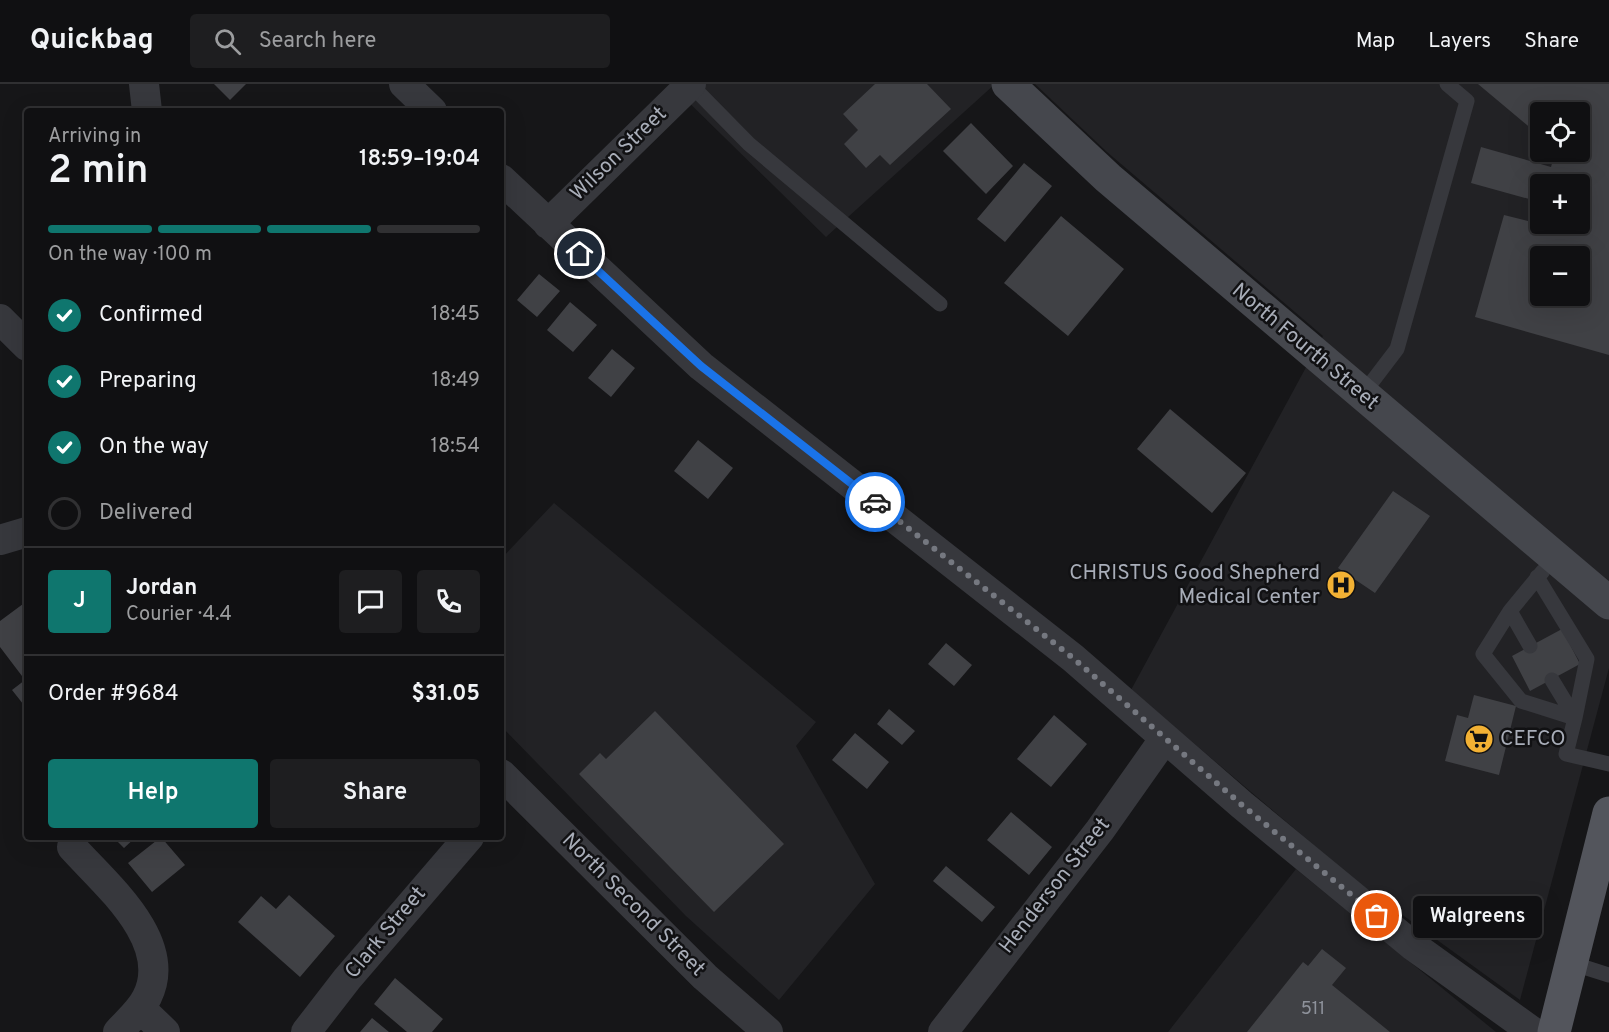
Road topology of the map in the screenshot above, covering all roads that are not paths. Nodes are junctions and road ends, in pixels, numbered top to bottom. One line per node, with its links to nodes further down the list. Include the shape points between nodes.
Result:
1 (144, 84): 6 (street)
2 (404, 84): 7 (street)
3 (690, 84): 9 (street, Wilson Street); 10 (lane, via 749,144)
4 (1008, 84): 13 (main road, North Fourth Street, via 1108,178)
5 (1447, 84): 13 (lane, via 1467,101 1397,349)
6 (147, 108)
7 (429, 108)
8 (504, 182): 9 (street)
9 (548, 224): 22 (street, via 701,366 1073,658)
10 (940, 304)
11 (0, 319): 12 (street)
12 (24, 343)
13 (1362, 394): 16 (main road, North Fourth Street)
14 (24, 533): 15 (street)
15 (0, 540)
16 (1546, 567): 17 (main road, North Fourth Street); 18 (lane); 21 (lane, via 1587,659)
17 (1609, 603)
18 (1510, 611): 19 (lane); 21 (lane, via 1483,654 1521,701)
19 (1530, 646)
20 (1551, 680): 21 (lane)
21 (1575, 718): 23 (lane, via 1566,754)
22 (1165, 738): 36 (street, Henderson Street, via 1100,830); 37 (street, via 1412,945)
23 (1609, 764)
24 (505, 786): 35 (street, North Second Street)
25 (1609, 813): 28 (main road)
26 (466, 840): 34 (street, Clark Street)
27 (72, 847): 31 (street, via 130,913 146,938 154,968 150,990)
28 (1602, 879): 29 (main road)
29 (1572, 963): 30 (lane); 38 (main road)
30 (1609, 975)
31 (140, 1008): 32 (street); 33 (street)
32 (118, 1032)
33 (165, 1032)
34 (306, 1032)
35 (768, 1032)
36 (943, 1032)
37 (1533, 1032)
38 (1554, 1032)

